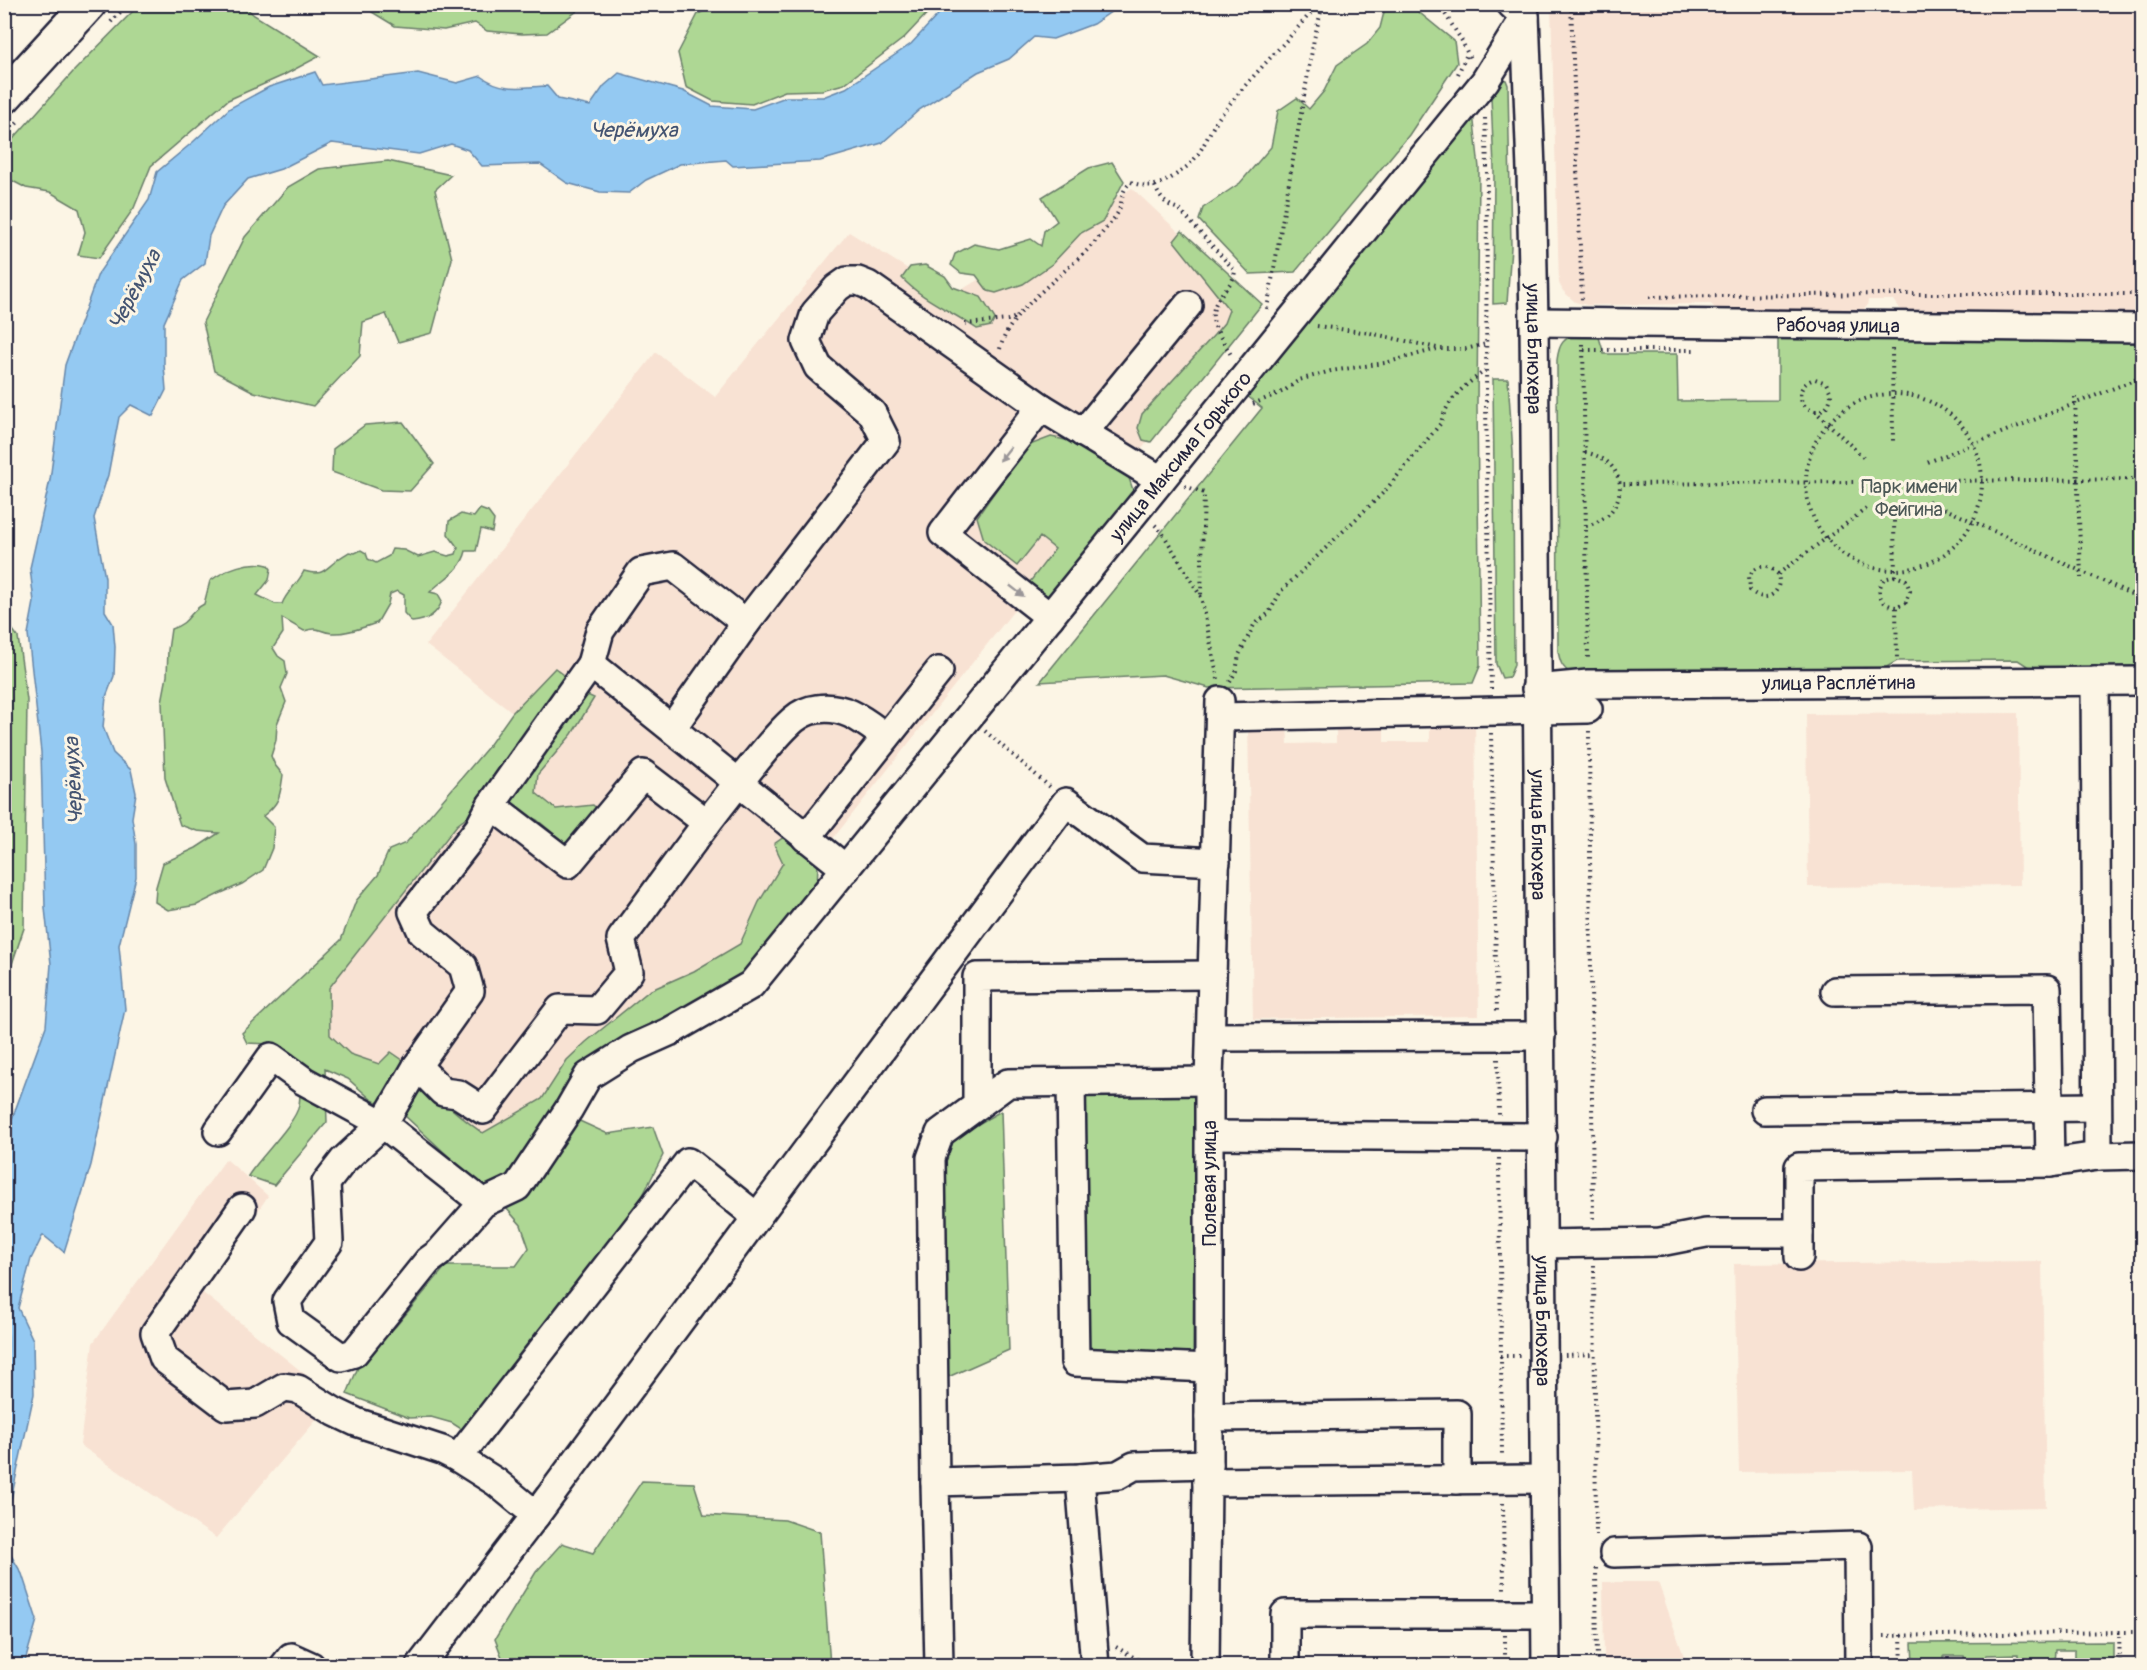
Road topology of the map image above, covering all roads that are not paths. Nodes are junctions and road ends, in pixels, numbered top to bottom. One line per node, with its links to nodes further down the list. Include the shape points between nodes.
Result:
1 (89, 4): 3 (main road)
2 (1520, 9): 5 (street, улица Блюхера, via 1531,158); 9 (street, улица Максима Горького, via 1480,87 1277,318 1223,405)
3 (4, 97)
4 (1188, 305): 8 (street)
5 (1534, 322): 6 (street, Рабочая улица); 16 (street, улица Блюхера)
6 (2142, 328)
7 (1041, 407): 8 (street); 10 (street, one-way to 10, via 943,533); 11 (street, via 868,285 847,281 837,288 815,313 806,341 818,367 872,413 886,441)
8 (1083, 433): 9 (street)
9 (1161, 480): 10 (street, улица Максима Горького)
10 (1050, 617): 25 (street, улица Максима Горького)
11 (746, 623): 12 (street, via 673,566 641,572 600,631); 18 (street)
12 (591, 664): 18 (street); 21 (street)
13 (939, 671): 19 (street)
14 (2095, 681): 15 (street, улица Расплётина); 16 (street, улица Расплётина); 35 (street)
15 (2142, 681)
16 (1536, 699): 17 (street, улица Расплётина, via 1491,710); 28 (street, улица Блюхера)
17 (1220, 709): 24 (street, Полевая улица)
18 (672, 728): 20 (street)
19 (886, 738): 20 (street, via 849,712 816,709 782,730); 23 (street)
20 (738, 783): 22 (street); 23 (street)
21 (491, 805): 22 (street, via 568,864 643,774); 30 (street, via 479,828 413,912 422,932 463,966 470,992)
22 (707, 823): 30 (street, via 621,939 629,972 597,1010 560,1009 483,1110 458,1094 443,1092)
23 (806, 838): 25 (street)
24 (1216, 862): 26 (street, Полевая улица); 46 (street, via 1142,858 1066,802)
25 (846, 869): 44 (street, улица Максима Горького, via 751,985 588,1076 517,1187)
26 (1212, 975): 29 (street, Полевая улица); 33 (street, via 976,977)
27 (1835, 991): 34 (street, via 2047,989)
28 (1541, 1036): 29 (street); 40 (street, улица Блюхера)
29 (1211, 1037): 31 (street, Полевая улица)
30 (417, 1066): 37 (street)
31 (1209, 1082): 32 (street); 39 (street, Полевая улица)
32 (1071, 1083): 33 (street, via 1008,1083); 48 (street, via 1076,1362)
33 (977, 1106): 55 (street, via 940,1133 931,1158)
34 (2048, 1107): 35 (street); 36 (street); 43 (street)
35 (2097, 1107): 42 (street)
36 (1766, 1110)
37 (382, 1124): 38 (street, via 304,1081 271,1057); 44 (street); 44 (street, via 326,1183 329,1242 287,1301 291,1321 341,1357 354,1353 428,1261)
38 (218, 1131)
39 (1209, 1135): 40 (street); 48 (street, Полевая улица)
40 (1543, 1137): 47 (street, улица Блюхера)
41 (2142, 1155): 42 (street)
42 (2098, 1156): 43 (street)
43 (2050, 1163): 47 (street, via 1799,1167 1799,1245 1706,1233 1660,1242)
44 (483, 1203)
45 (242, 1208): 50 (street, via 155,1334 164,1359 226,1406 255,1404 284,1387 298,1389 356,1422)
46 (757, 1217): 50 (street, via 688,1162); 56 (street)
47 (1543, 1244): 53 (street, улица Блюхера)
48 (1209, 1368): 49 (street, Полевая улица)
49 (1209, 1417): 51 (street, Полевая улица); 54 (street, via 1457,1414)
50 (458, 1458): 56 (street, via 496,1482)
51 (1208, 1473): 52 (street, via 1134,1466 1118,1475); 54 (street); 64 (street, Полевая улица)
52 (1080, 1478): 55 (street); 63 (street)
53 (1544, 1479): 54 (street); 58 (street, улица Блюхера)
54 (1457, 1480)
55 (935, 1482): 62 (street)
56 (536, 1515): 61 (street)
57 (1602, 1554): 67 (street, via 1858,1546)
58 (1545, 1614): 65 (street, via 1285,1614); 66 (street, улица Блюхера)
59 (284, 1665): 60 (street, via 291,1657)
60 (311, 1665)
61 (420, 1665)
62 (939, 1665)
63 (1095, 1665)
64 (1205, 1665)
65 (1285, 1665)
66 (1546, 1665)
67 (1859, 1665)

